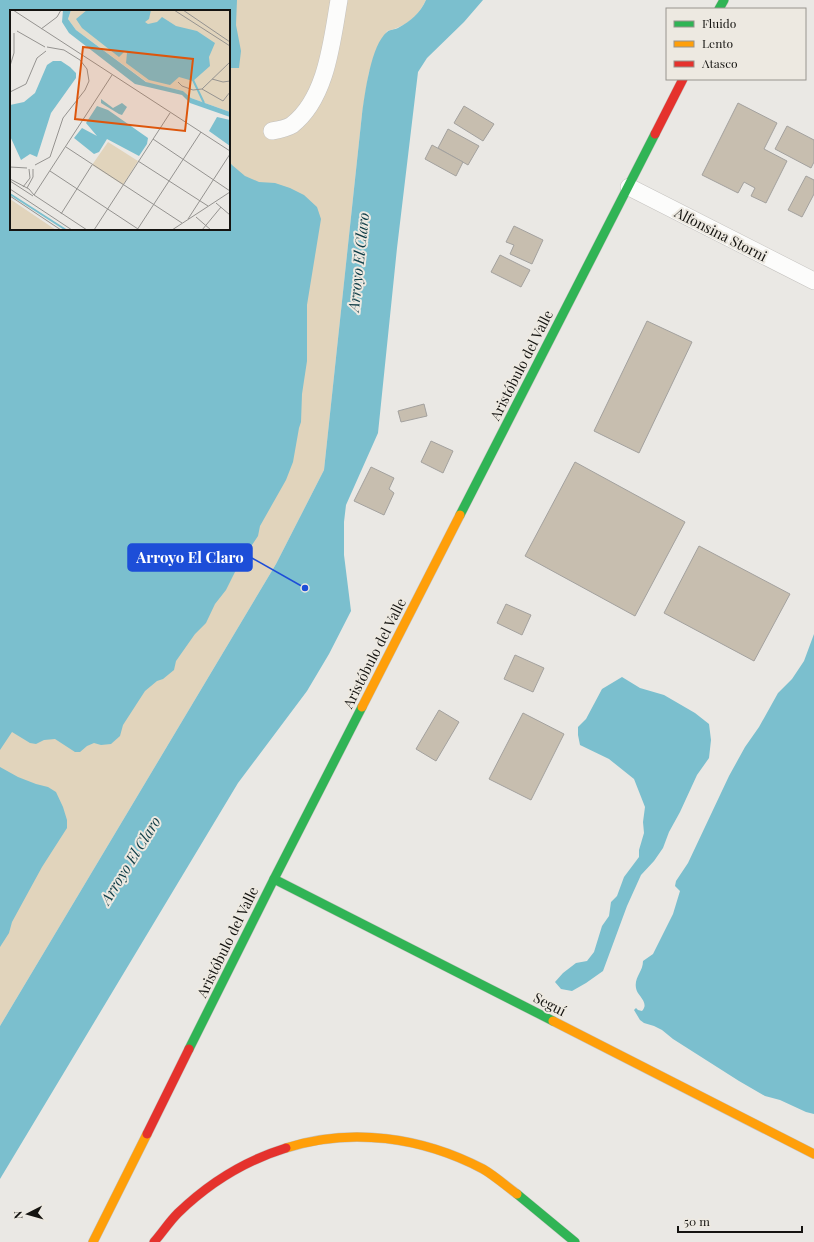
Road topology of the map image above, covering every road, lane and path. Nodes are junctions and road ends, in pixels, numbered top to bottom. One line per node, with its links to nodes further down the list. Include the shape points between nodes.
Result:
1 (339, 0): 3 (street, via 328,59 319,88 306,112 291,126)
2 (682, 80): 4 (street, Aristóbulo del Valle)
3 (272, 131)
4 (629, 187): 5 (street, Alfonsina Storni); 6 (street, Aristóbulo del Valle)
5 (814, 281)
6 (274, 879): 7 (street, Seguí); 8 (street, Aristóbulo del Valle)
7 (814, 1154)
8 (93, 1242)
9 (154, 1242): 10 (street, via 183,1207 237,1167 268,1153 307,1141 370,1136 406,1140 442,1150 481,1168 513,1190)
10 (575, 1242)

